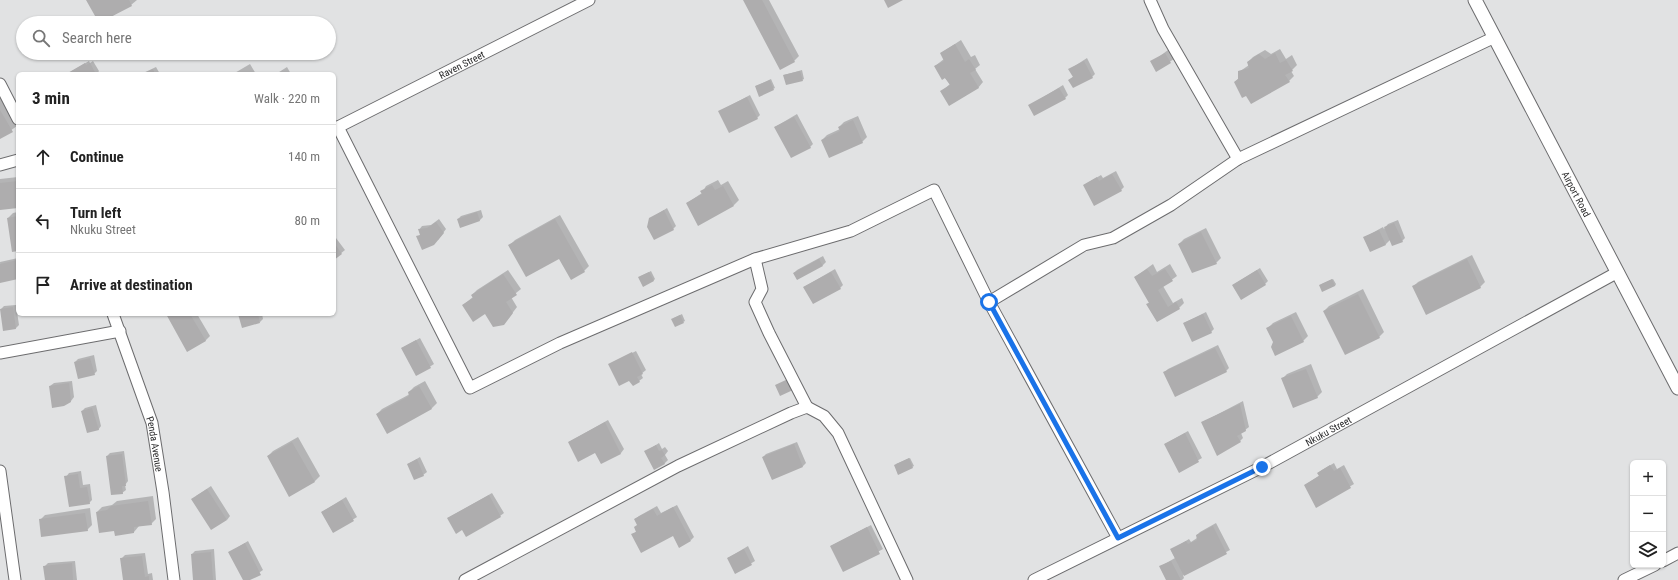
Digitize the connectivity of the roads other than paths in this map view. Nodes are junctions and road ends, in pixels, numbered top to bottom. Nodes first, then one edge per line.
1 (589, 0) edge
2 (1150, 0) edge
3 (1475, 0) edge
4 (1495, 37) junction
5 (0, 84) edge
6 (16, 115) edge
7 (336, 128) edge
8 (1238, 159) junction
9 (16, 161) edge
10 (0, 165) edge
11 (755, 259) junction
12 (1618, 272) junction
13 (989, 302) junction
14 (114, 316) edge
15 (120, 331) junction
16 (0, 353) edge
17 (1678, 388) edge
18 (807, 407) junction
19 (0, 471) edge
20 (1118, 538) junction
21 (1678, 554) edge
22 (1666, 560) edge
23 (1649, 568) edge
24 (15, 580) edge
25 (174, 580) edge
26 (465, 580) edge
27 (907, 580) edge
28 (1034, 580) edge
29 (1624, 580) edge

1 - 7 street, Raven Street
2 - 8 street
3 - 4 street, Airport Road
4 - 8 street
4 - 12 street, Airport Road
5 - 6 street
7 - 11 street
8 - 13 street
9 - 10 street
11 - 13 street
11 - 18 street
12 - 17 street, Airport Road
12 - 20 street, Nkuku Street
13 - 20 street
14 - 15 street, Penda Avenue
15 - 16 street
15 - 25 street, Penda Avenue
18 - 26 street
18 - 27 street
19 - 24 street
20 - 28 street, Nkuku Street
21 - 22 street
23 - 29 street

